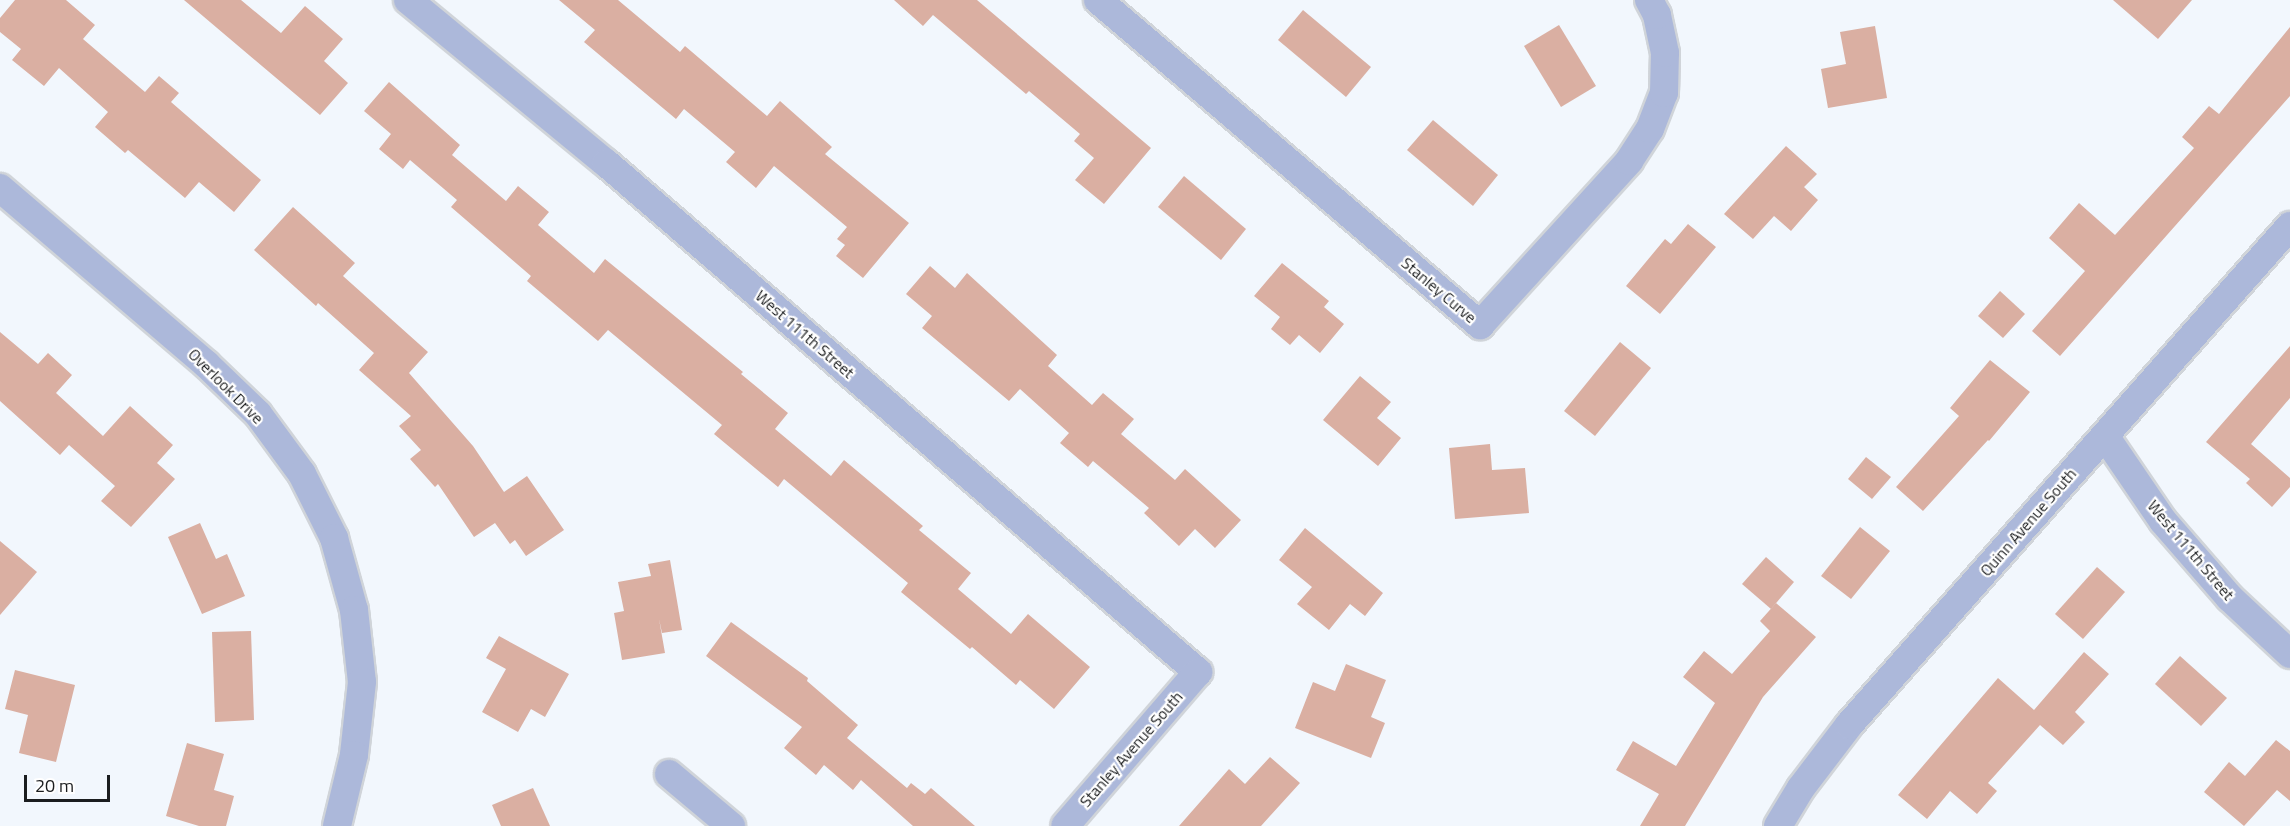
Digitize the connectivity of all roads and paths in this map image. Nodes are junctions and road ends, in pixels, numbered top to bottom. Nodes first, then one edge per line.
1 (408, 0) edge
2 (1098, 0) edge
3 (1649, 0) edge
4 (0, 188) edge
5 (2290, 226) edge
6 (2104, 436) junction
7 (2290, 654) edge
8 (1198, 672) joint
9 (669, 774) dead end
10 (337, 826) edge
11 (731, 826) edge
12 (1065, 826) edge
13 (1778, 826) edge

1 - 8 street, West 111th Street
2 - 3 street, Stanley Curve
4 - 10 street, Overlook Drive
5 - 6 street, Quinn Avenue South
6 - 7 street, West 111th Street
6 - 13 street, Quinn Avenue South
8 - 12 street, Stanley Avenue South
9 - 11 street

